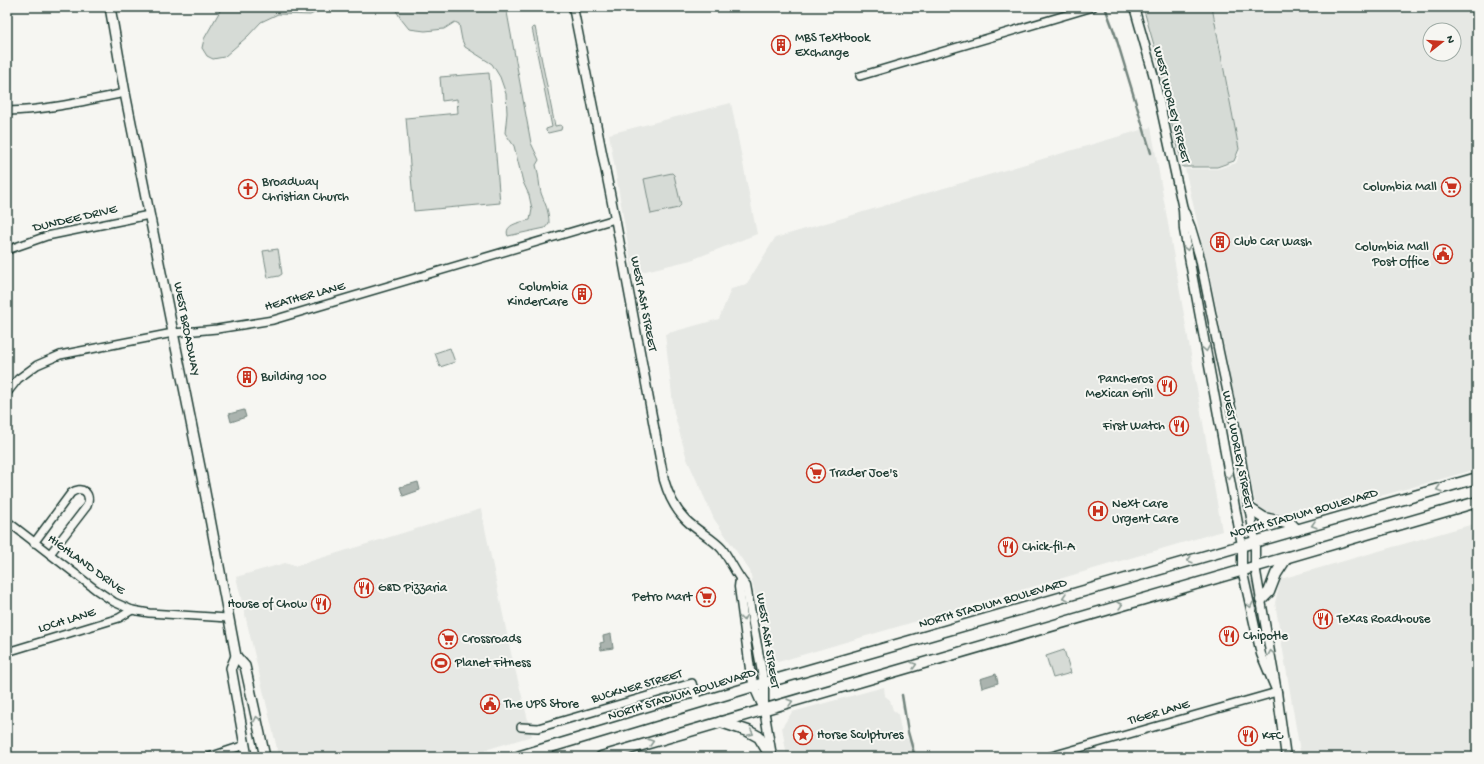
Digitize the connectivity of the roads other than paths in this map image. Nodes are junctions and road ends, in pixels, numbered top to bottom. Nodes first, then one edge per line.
1 (110, 7) edge
2 (573, 7) edge
3 (1093, 7) edge
4 (1134, 7) edge
5 (860, 76) dead end
6 (125, 93) junction
7 (7, 111) edge
8 (1183, 209) junction
9 (149, 215) junction
10 (615, 219) junction
11 (7, 250) edge
12 (173, 333) junction
13 (7, 393) edge
14 (1477, 478) edge
15 (1477, 502) edge
16 (1250, 509) junction
17 (7, 521) edge
18 (1297, 530) junction
19 (34, 542) junction
20 (1255, 542) junction
21 (1242, 545) junction
22 (50, 554) junction
23 (1287, 557) junction
24 (1255, 566) junction
25 (1242, 570) junction
26 (740, 579) junction
27 (1261, 600) junction
28 (132, 610) junction
29 (228, 618) junction
30 (7, 652) edge
31 (236, 656) junction
32 (764, 684) junction
33 (754, 687) junction
34 (1277, 692) junction
35 (698, 703) junction
36 (764, 709) junction
37 (721, 722) junction
38 (521, 727) dead end
39 (245, 746) junction
40 (209, 757) edge
41 (247, 757) edge
42 (265, 757) edge
43 (517, 757) edge
44 (601, 757) edge
45 (772, 757) edge
46 (1048, 757) edge
47 (1286, 757) edge

1 - 6 main road, WEST BROADWAY
2 - 10 street, WEST ASH STREET
3 - 5 street
4 - 8 street, WEST WORLEY STREET
6 - 7 street
6 - 9 main road, WEST BROADWAY
8 - 16 street, WEST WORLEY STREET
8 -> 21 street, WEST WORLEY STREET
9 - 11 street, DUNDEE DRIVE
9 - 12 main road, WEST BROADWAY
10 - 12 street, HEATHER LANE
10 - 26 street, WEST ASH STREET
12 - 13 street, HEATHER LANE
12 - 29 main road, WEST BROADWAY
14 -> 18 main road, NORTH STADIUM BOULEVARD
15 - 23 main road
16 - 18 main road
16 - 20 street, WEST WORLEY STREET
17 - 19 street, HIGHLAND DRIVE
18 - 20 main road, NORTH STADIUM BOULEVARD
19 - 22 street, HIGHLAND DRIVE
19 - 22 street
20 - 21 main road, NORTH STADIUM BOULEVARD
20 - 24 street, WEST WORLEY STREET
21 - 25 street, WEST WORLEY STREET
21 -> 32 main road, NORTH STADIUM BOULEVARD
22 - 28 street, HIGHLAND DRIVE
23 - 24 main road
23 - 27 main road
24 - 25 main road
24 - 27 street, WEST WORLEY STREET
25 -> 34 street, WEST WORLEY STREET
36 -> 25 main road
26 - 32 street, WEST ASH STREET
26 -> 33 street, WEST ASH STREET
34 -> 27 street, WEST WORLEY STREET
28 - 29 street, HIGHLAND DRIVE
28 - 30 street, LOCH LANE
29 - 31 main road, WEST BROADWAY
31 - 39 main road, WEST BROADWAY
42 -> 31 main road, WEST BROADWAY
32 - 33 main road, NORTH STADIUM BOULEVARD
32 - 36 street, WEST ASH STREET
33 - 35 main road, NORTH STADIUM BOULEVARD
33 - 36 street, WEST ASH STREET
34 - 46 street, TIGER LANE
34 - 47 street, WEST WORLEY STREET
35 - 38 street, BUCKNER STREET
35 - 43 main road, NORTH STADIUM BOULEVARD
36 - 37 main road
36 - 45 street, WEST ASH STREET
44 -> 37 main road
37 -> 45 main road
39 - 40 street
39 - 41 main road, WEST BROADWAY

